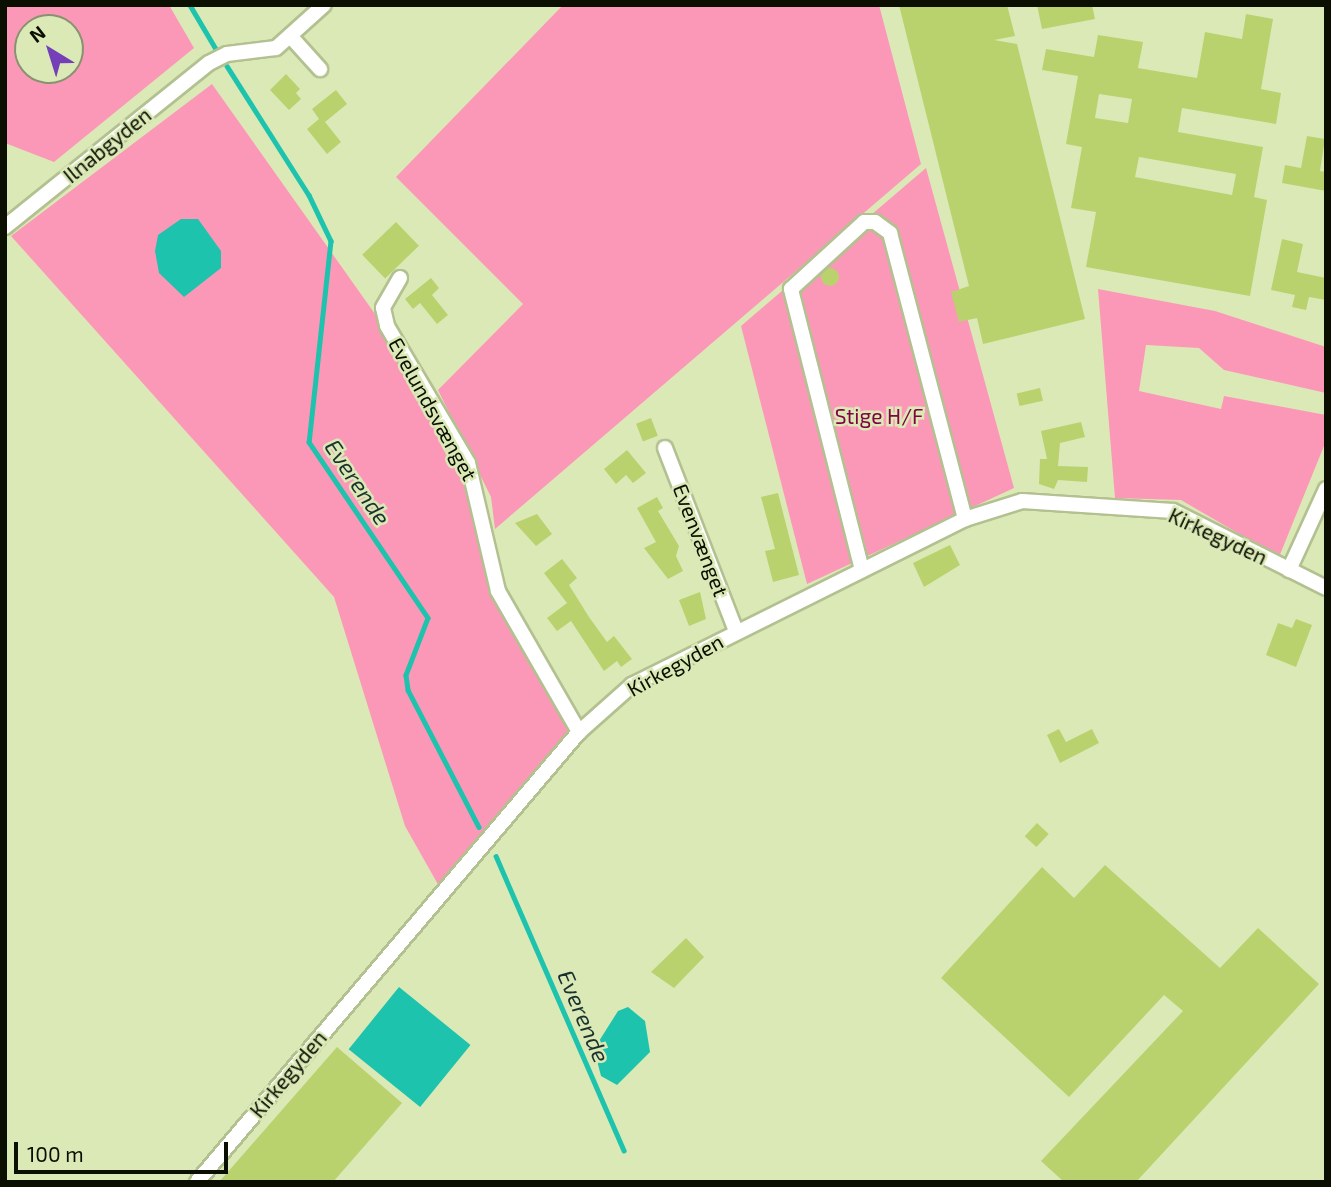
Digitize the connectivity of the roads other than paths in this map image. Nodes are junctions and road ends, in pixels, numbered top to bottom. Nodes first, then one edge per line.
1 (324, 5) edge
2 (292, 38) junction
3 (320, 69) dead end
4 (5, 228) edge
5 (400, 278) dead end
6 (665, 448) dead end
7 (1326, 489) edge
8 (965, 519) junction
9 (862, 570) junction
10 (1289, 570) junction
11 (1326, 589) edge
12 (736, 631) junction
13 (579, 732) junction
14 (197, 1182) edge

1 - 2 street
2 - 3 street
2 - 4 street, Ilnabgyden
5 - 13 street, Evelundsvænget
6 - 12 street, Evenvænget
7 - 10 street
8 - 9 street, Kirkegyden
8 - 9 street
8 - 10 street, Kirkegyden
9 - 12 street, Kirkegyden
10 - 11 street, Kirkegyden
12 - 13 street, Kirkegyden
13 - 14 street, Kirkegyden

